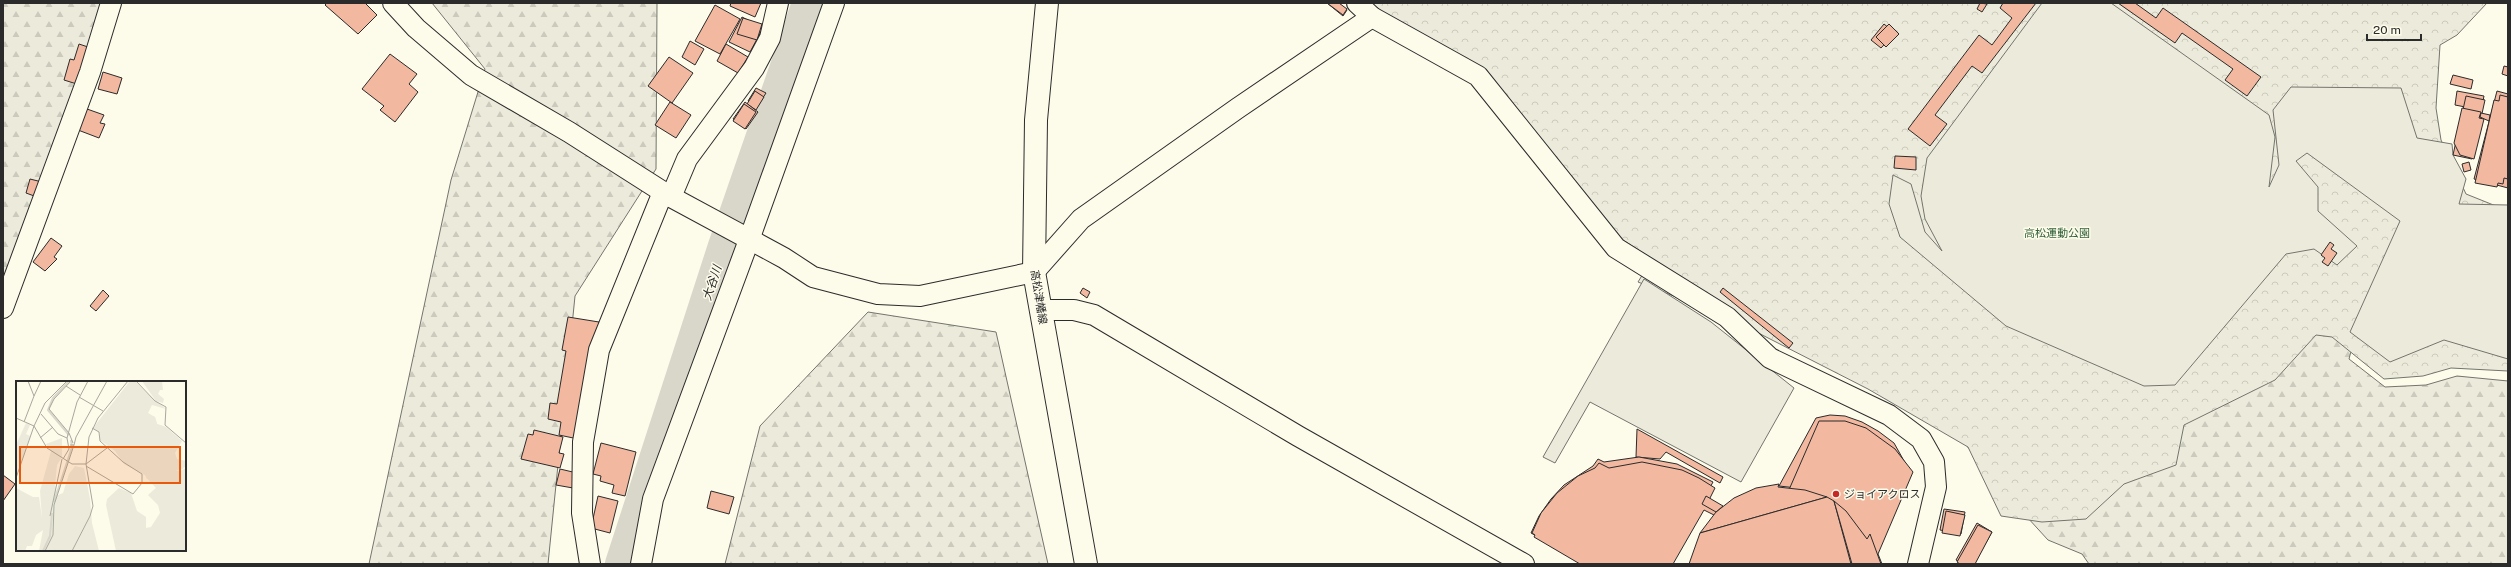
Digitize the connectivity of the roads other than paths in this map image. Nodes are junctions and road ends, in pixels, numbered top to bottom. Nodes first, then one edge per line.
1 (111, 3) edge
2 (393, 3) edge
3 (778, 3) edge
4 (834, 3) edge
5 (1047, 3) edge
6 (1357, 3) edge
7 (1372, 17) junction
8 (667, 194) junction
9 (748, 239) junction
10 (1034, 272) junction
11 (3, 308) edge
12 (1041, 310) junction
13 (590, 564) edge
14 (641, 564) edge
15 (1086, 564) edge
16 (1524, 564) edge
17 (1918, 564) edge

1 - 11 street
2 - 8 street
3 - 8 street
4 - 9 street
5 - 10 main road, 高松津幡線
6 - 7 street
7 - 10 street
7 - 17 street
8 - 9 street
8 - 13 street
9 - 10 street
9 - 14 street
10 - 12 main road, 高松津幡線
12 - 15 main road, 高松津幡線
12 - 16 street

